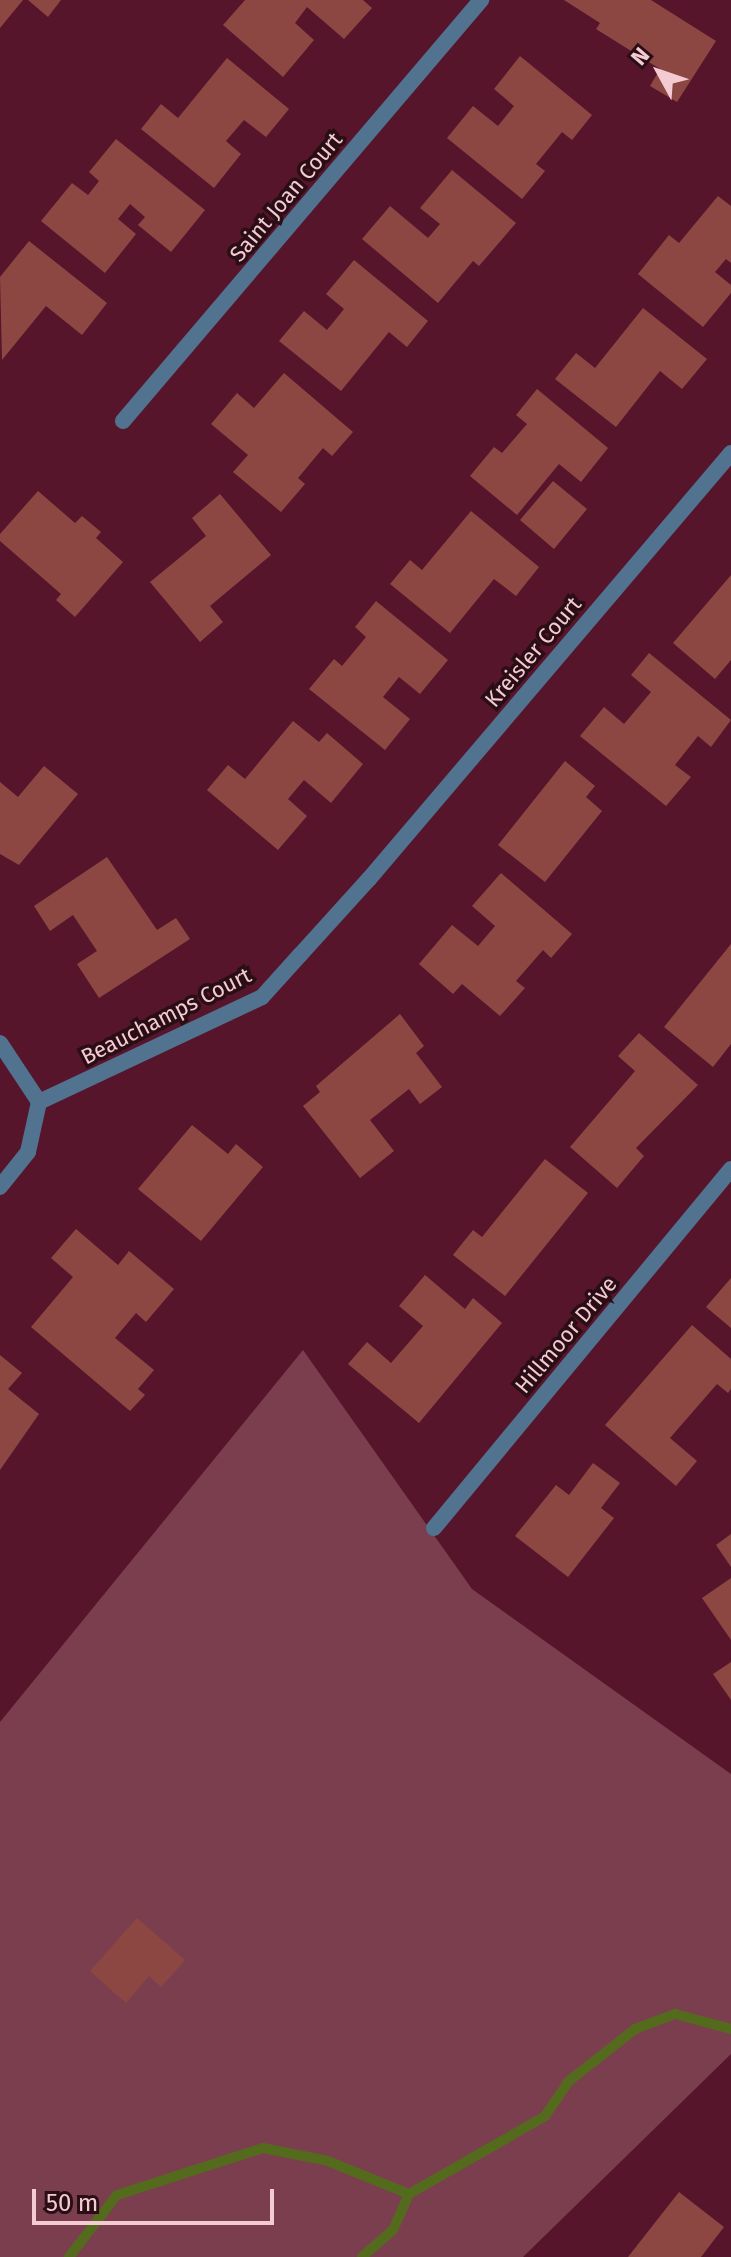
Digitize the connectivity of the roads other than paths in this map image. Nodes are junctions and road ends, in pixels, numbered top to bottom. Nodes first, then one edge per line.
1 (481, 0) edge
2 (123, 421) dead end
3 (731, 453) edge
4 (300, 955) joint
5 (0, 1043) edge
6 (39, 1102) junction
7 (731, 1169) edge
8 (0, 1187) edge
9 (434, 1528) dead end

1 - 2 street, Saint Joan Court
3 - 4 street, Kreisler Court
4 - 6 street, Beauchamps Court
5 - 6 street
6 - 8 street
7 - 9 street, Hillmoor Drive

